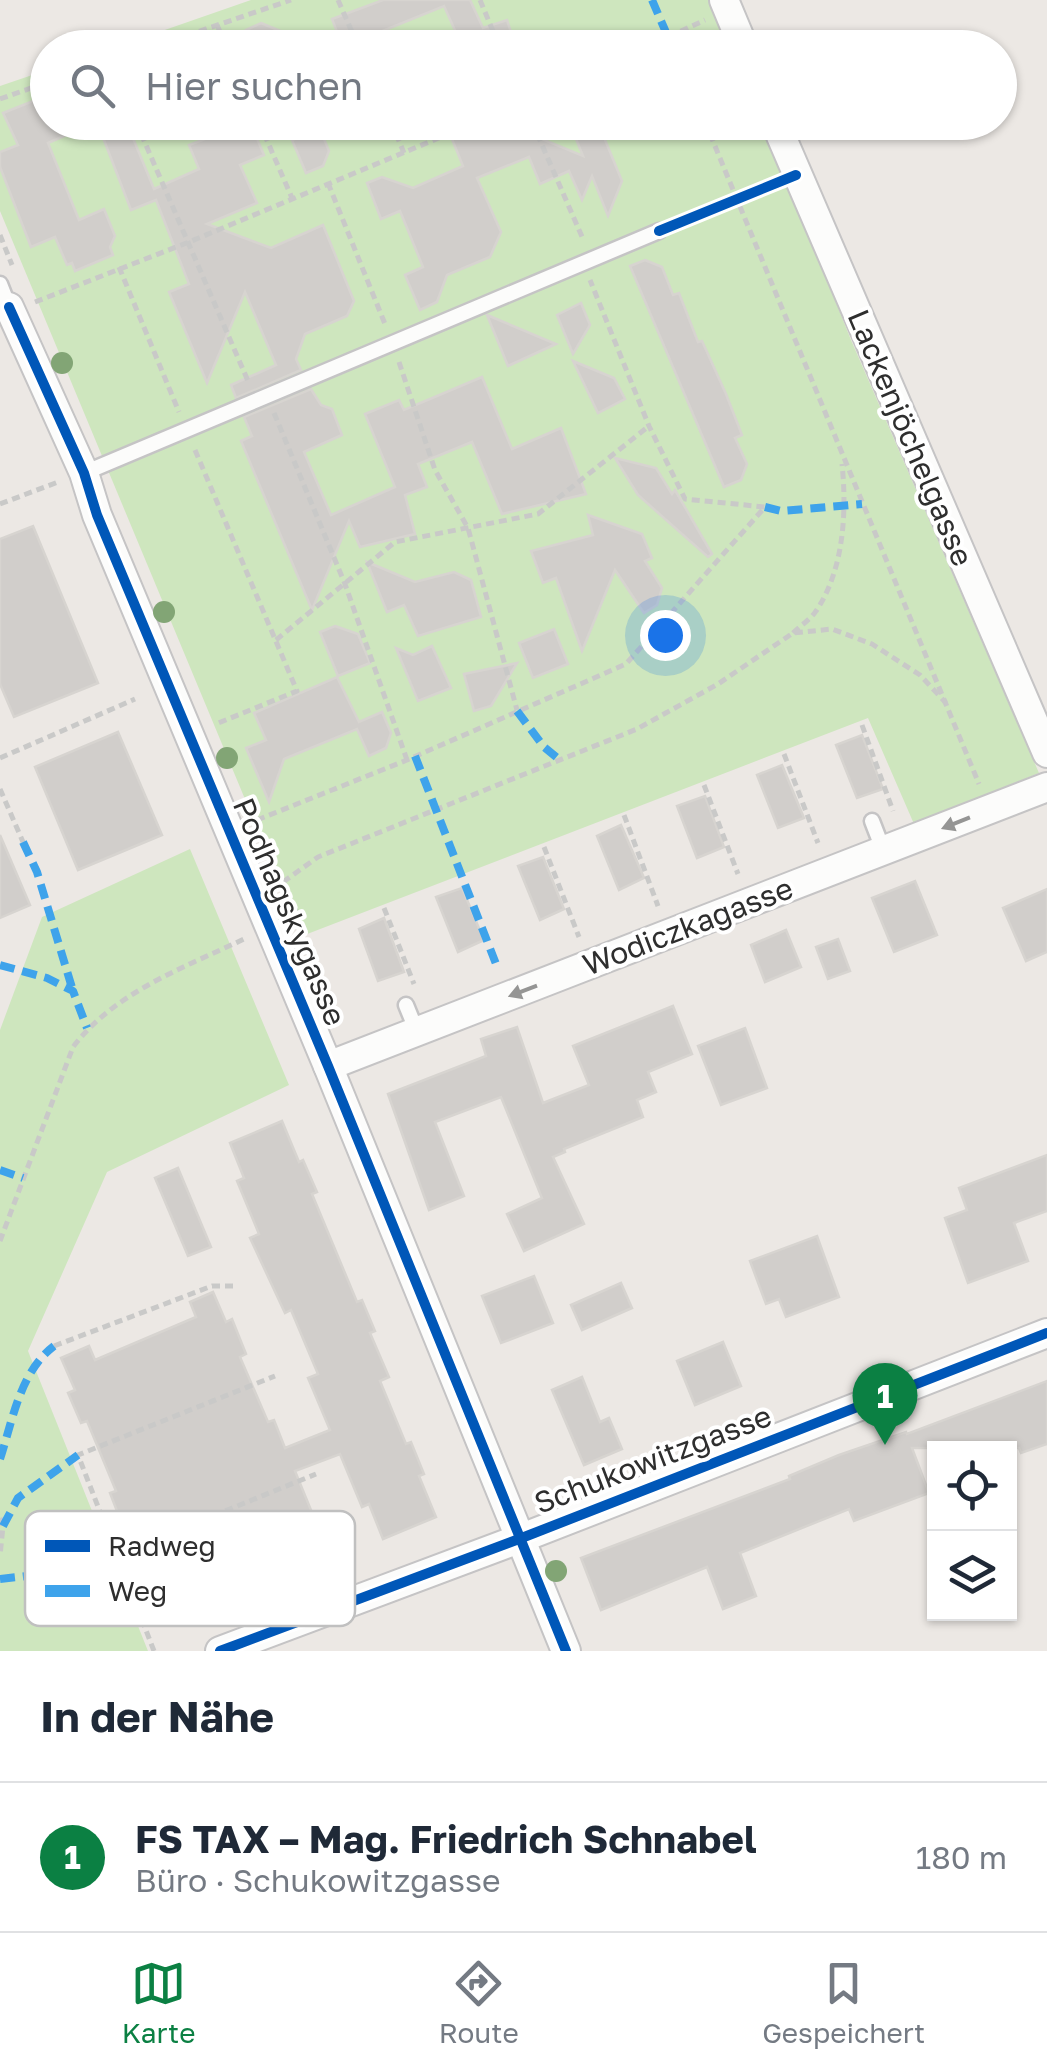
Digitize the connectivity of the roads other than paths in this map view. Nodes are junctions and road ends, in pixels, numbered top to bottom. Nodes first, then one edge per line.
1 (726, 5) edge
2 (736, 30) edge
3 (782, 140) edge
4 (659, 231) dead end
5 (13, 298) edge
6 (84, 472) junction
7 (1047, 753) edge
8 (1047, 787) edge
9 (872, 822) dead end
10 (884, 852) junction
11 (413, 1003) road end
12 (417, 1032) junction
13 (328, 1066) junction
14 (1047, 1333) edge
15 (520, 1539) junction
16 (355, 1601) edge
17 (287, 1626) edge
18 (220, 1651) edge
19 (566, 1651) edge

1 - 2 street
3 - 7 street, Lackenjöchelgasse
4 - 6 lane
5 - 6 street, Podhagskygasse
6 - 13 street, Podhagskygasse
8 -> 10 street, Wodiczkagasse
9 - 10 lane
10 -> 12 street, Wodiczkagasse
11 - 12 lane
12 - 13 street, Wodiczkagasse
13 - 15 street, Podhagskygasse
14 - 15 street, Schukowitzgasse
15 - 16 street, Schukowitzgasse
15 - 19 street, Podhagskygasse
17 - 18 street, Schukowitzgasse

